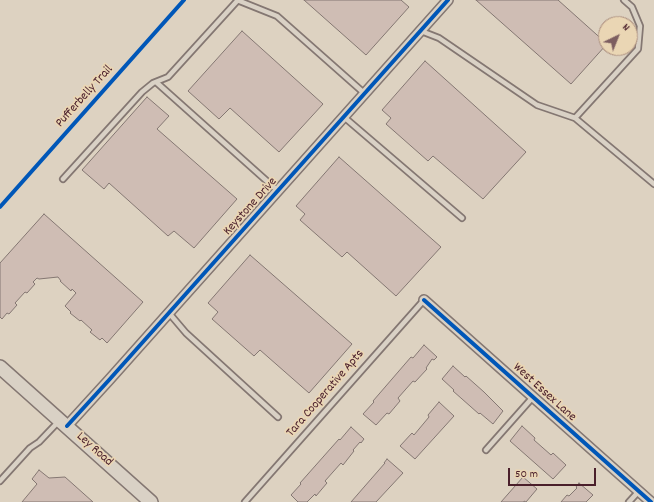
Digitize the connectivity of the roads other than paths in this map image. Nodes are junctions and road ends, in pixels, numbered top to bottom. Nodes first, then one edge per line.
1 (237, 0) edge
2 (448, 0) edge
3 (624, 0) edge
4 (421, 31) junction
5 (156, 82) junction
6 (364, 93) junction
7 (344, 117) junction
8 (575, 118) junction
9 (63, 179) dead end
10 (654, 184) edge
11 (278, 191) junction
12 (462, 218) dead end
13 (424, 300) joint
14 (169, 313) junction
15 (0, 367) edge
16 (533, 397) junction
17 (278, 417) dead end
18 (63, 423) junction
19 (486, 450) dead end
20 (0, 481) edge
21 (639, 491) junction
22 (151, 502) edge
23 (245, 502) edge
24 (629, 502) edge
25 (651, 502) edge

1 - 5 lane
1 - 6 lane
2 - 4 street, Keystone Drive
3 - 8 lane
4 - 6 street, Keystone Drive
4 - 8 lane
5 - 9 lane
5 - 11 lane
6 - 7 street, Keystone Drive
7 - 11 street, Keystone Drive
7 - 12 lane
8 - 10 lane
11 - 14 street, Keystone Drive
13 - 16 street, West Essex Lane
13 - 23 lane, Tara Cooperative Apts
14 - 17 lane
14 - 18 street, Keystone Drive
15 - 18 main road, Ley Road
16 - 19 lane
16 - 21 street, West Essex Lane
18 - 20 lane
18 - 22 main road, Ley Road
21 - 24 lane
21 - 25 street, West Essex Lane

